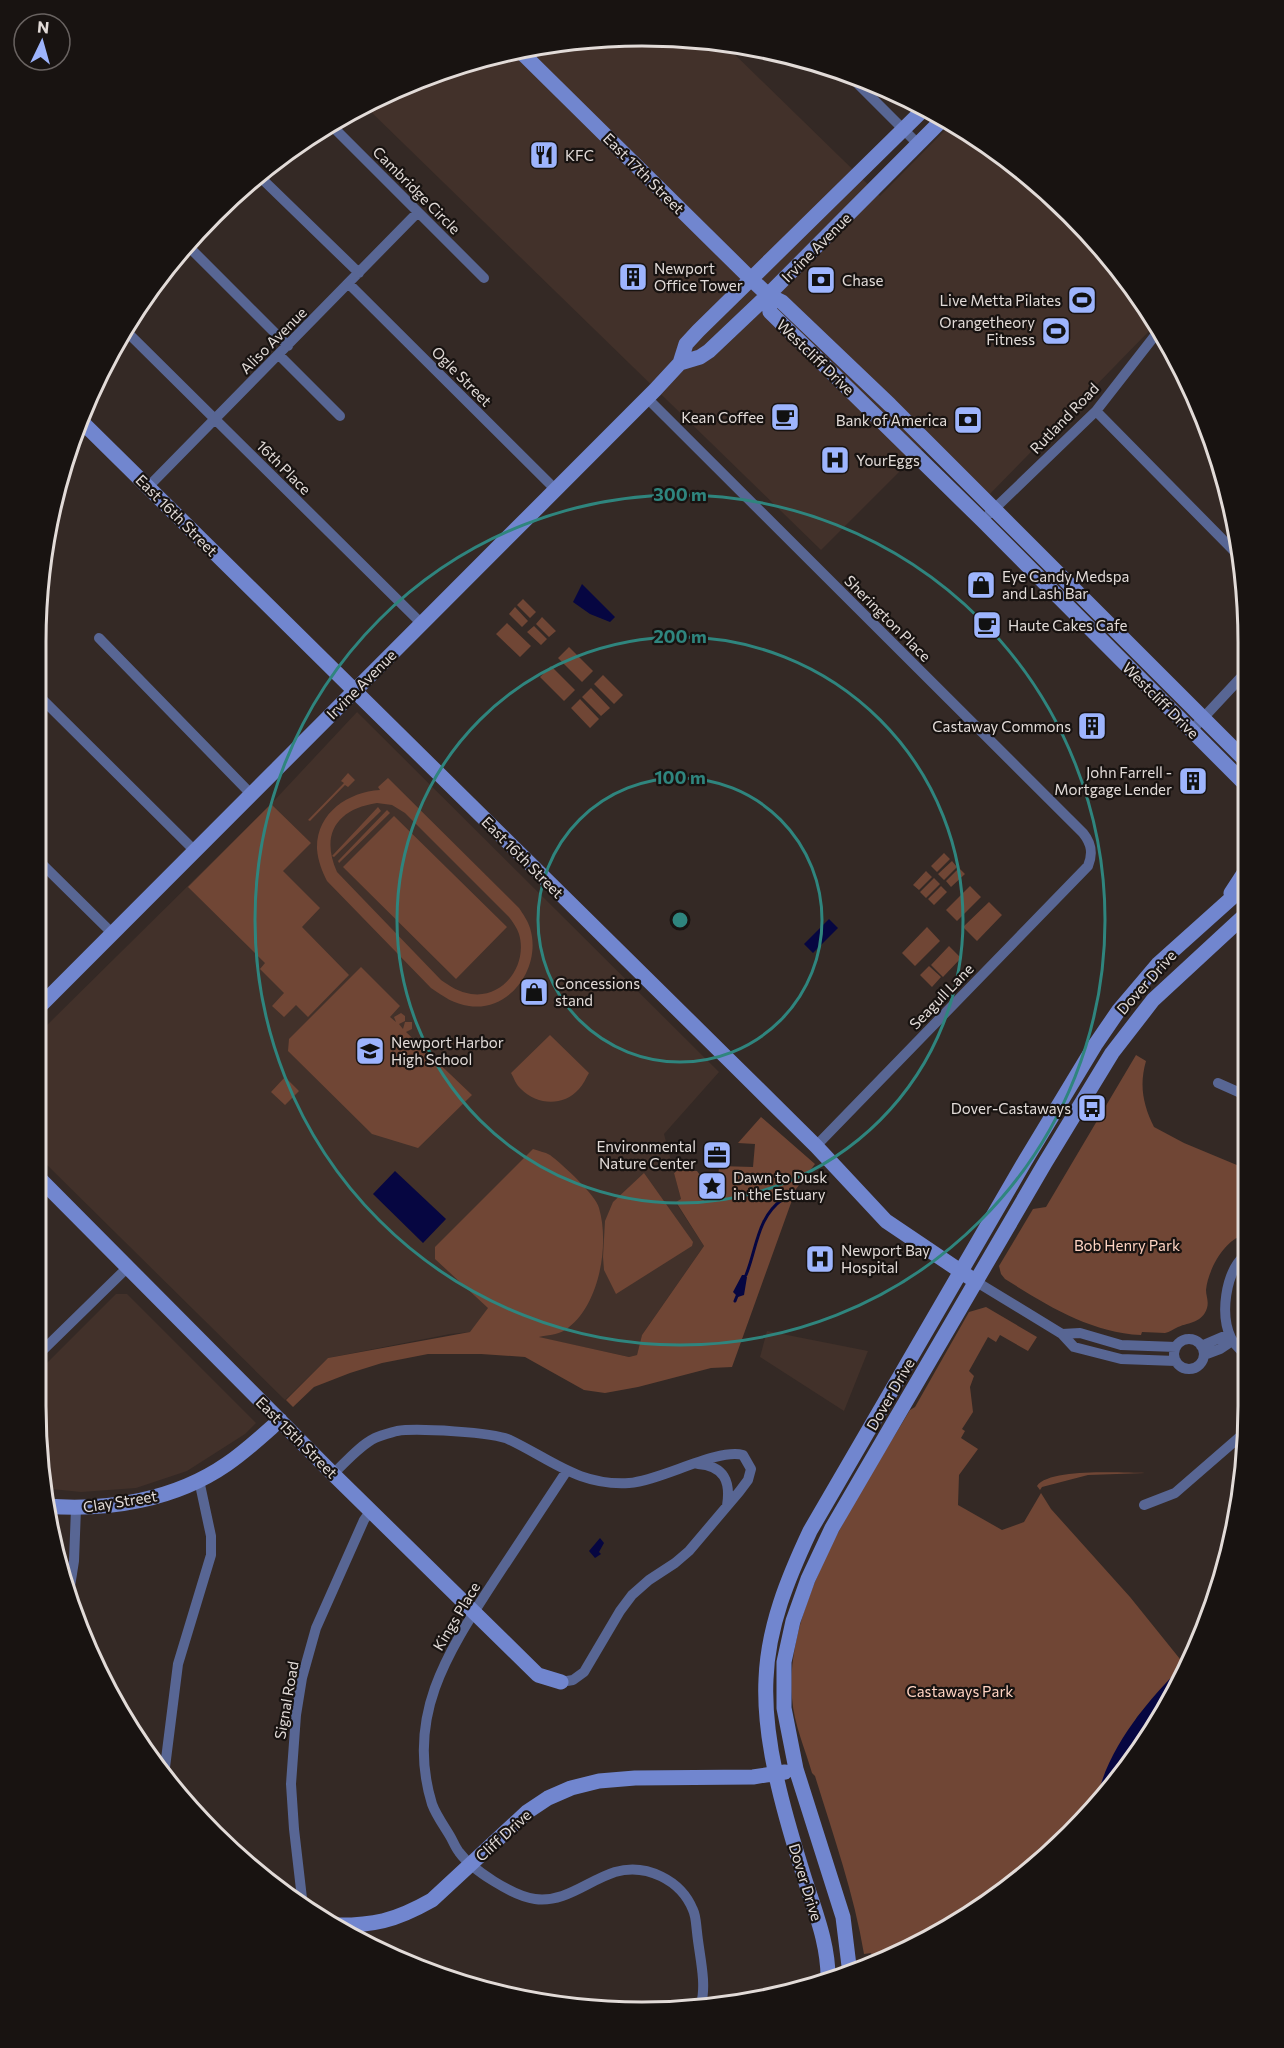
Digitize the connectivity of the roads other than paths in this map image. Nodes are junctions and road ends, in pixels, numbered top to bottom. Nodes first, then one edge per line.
1 (527, 58) edge
2 (864, 90) edge
3 (918, 115) edge
4 (937, 125) edge
5 (903, 129) junction
6 (337, 131) edge
7 (918, 144) junction
8 (265, 181) edge
9 (418, 212) junction
10 (193, 251) edge
11 (359, 273) junction
12 (484, 278) dead end
13 (752, 280) junction
14 (349, 284) junction
15 (768, 295) junction
16 (131, 336) edge
17 (1154, 337) edge
18 (288, 346) junction
19 (279, 355) junction
20 (680, 363) junction
21 (830, 370) junction
22 (874, 390) junction
23 (647, 398) junction
24 (1096, 411) junction
25 (339, 416) dead end
26 (215, 420) junction
27 (87, 427) edge
28 (917, 432) junction
29 (905, 444) junction
30 (148, 487) junction
31 (555, 489) junction
32 (994, 509) junction
33 (983, 521) junction
34 (1229, 546) edge
35 (421, 623) junction
36 (99, 638) dead end
37 (1238, 680) edge
38 (355, 691) junction
39 (46, 703) edge
40 (1203, 717) junction
41 (1192, 730) junction
42 (1238, 753) edge
43 (1238, 778) edge
44 (251, 794) junction
45 (195, 850) junction
46 (1088, 866) joint
47 (46, 868) edge
48 (1238, 884) edge
49 (1238, 893) edge
50 (1215, 914) junction
51 (1238, 921) edge
52 (112, 933) junction
53 (46, 1000) edge
54 (1095, 1044) junction
55 (1112, 1053) junction
56 (1218, 1083) dead end
57 (1238, 1092) edge
58 (816, 1146) junction
59 (46, 1185) edge
60 (1238, 1266) edge
61 (128, 1267) junction
62 (961, 1272) junction
63 (975, 1281) junction
64 (1062, 1334) junction
65 (1231, 1337) junction
66 (1123, 1345) junction
67 (1238, 1346) edge
68 (46, 1347) edge
69 (1176, 1347) junction
70 (1202, 1350) junction
71 (1121, 1359) junction
72 (1176, 1361) junction
73 (280, 1420) junction
74 (1236, 1440) edge
75 (694, 1464) junction
76 (567, 1472) junction
77 (333, 1474) junction
78 (199, 1480) junction
79 (1144, 1505) dead end
80 (727, 1506) junction
81 (56, 1507) edge
82 (76, 1508) junction
83 (371, 1510) junction
84 (72, 1576) edge
85 (474, 1613) junction
86 (561, 1682) joint
87 (166, 1763) edge
88 (796, 1769) junction
89 (775, 1775) junction
90 (472, 1864) junction
91 (302, 1894) edge
92 (351, 1926) edge
93 (849, 1964) edge
94 (828, 1971) edge
95 (701, 1998) edge

1 - 13 street, East 17th Street
2 - 5 street
3 - 5 street, Irvine Avenue
4 - 7 street, Irvine Avenue
5 - 7 street
5 - 13 street, Irvine Avenue
6 - 9 street, Cambridge Circle
7 - 15 street, Irvine Avenue
8 - 11 street
9 - 11 street, Aliso Avenue
9 - 12 street, Cambridge Circle
10 - 18 street
11 - 14 street, Aliso Avenue
13 - 15 street, East 17th Street
13 - 20 street, Irvine Avenue
14 - 18 street, Aliso Avenue
14 - 31 street, Ogle Street
15 - 20 street, Irvine Avenue
15 - 21 street, Westcliff Drive
15 - 22 street, Westcliff Drive
16 - 26 street, 16th Place
17 - 24 street, Rutland Road
18 - 19 street, Aliso Avenue
19 - 25 street
19 - 26 street, Aliso Avenue
20 - 23 street, Irvine Avenue
21 - 22 street
21 - 29 street, Westcliff Drive
22 - 28 street, Westcliff Drive
23 - 31 street, Irvine Avenue
23 - 46 street, Sherington Place
24 - 32 street, Rutland Road
24 - 34 street
26 - 30 street, Aliso Avenue
26 - 35 street, 16th Place
27 - 30 street, East 16th Street
28 - 29 street
28 - 32 street, Westcliff Drive
29 - 33 street, Westcliff Drive
30 - 38 street, East 16th Street
31 - 35 street, Irvine Avenue
32 - 33 street, Rutland Road
32 - 40 street, Westcliff Drive
33 - 41 street, Westcliff Drive
35 - 38 street, Irvine Avenue
36 - 44 street
37 - 40 street
38 - 44 street, Irvine Avenue
38 - 58 street, East 16th Street
39 - 45 street
40 - 41 street
40 - 42 street, Westcliff Drive
41 - 43 street, Westcliff Drive
44 - 45 street, Irvine Avenue
45 - 52 street, Irvine Avenue
46 - 58 street, Seagull Lane
47 - 52 street
48 - 50 street
49 - 50 street, Dover Drive
50 - 54 street, Dover Drive
51 - 55 street, Dover Drive
52 - 53 street, Irvine Avenue
54 - 55 street
54 - 62 street, Dover Drive
55 - 63 street, Dover Drive
56 - 57 street
58 - 62 street, East 16th Street
59 - 61 street, East 15th Street
60 - 65 street
61 - 68 street
61 - 73 street, East 15th Street
62 - 63 street, East 16th Street
62 - 89 street, Dover Drive
63 - 64 street
63 - 88 street, Dover Drive
64 - 66 street
64 - 71 street
65 - 67 street
65 - 70 street
66 - 69 street
66 - 71 street
69 - 70 street
69 - 72 street
70 - 72 street
71 - 72 street
73 - 77 street, East 15th Street
73 - 78 street, Clay Street
74 - 79 street
75 - 76 street
75 - 80 street
75 - 80 street
76 - 77 street
76 - 85 street, Kings Place
77 - 83 street, East 15th Street
78 - 82 street, Clay Street
78 - 87 street
80 - 86 street
81 - 82 street, Clay Street
82 - 84 street
83 - 85 street, East 15th Street
83 - 91 street, Signal Road
85 - 86 street, East 15th Street
85 - 90 street, Kings Place
88 - 89 street, Cliff Drive
88 - 93 street, Dover Drive
89 - 90 street, Cliff Drive
89 - 94 street, Dover Drive
90 - 92 street, Cliff Drive
90 - 95 street, Kings Place

